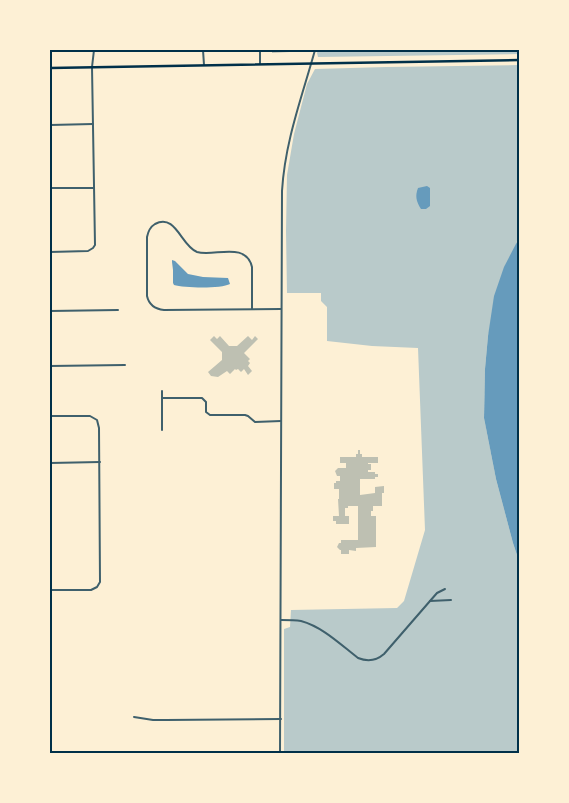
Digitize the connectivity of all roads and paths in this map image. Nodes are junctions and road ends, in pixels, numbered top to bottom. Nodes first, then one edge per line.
1 (94, 50) edge
2 (203, 50) edge
3 (260, 50) edge
4 (314, 50) edge
5 (519, 60) edge
6 (260, 64) junction
7 (311, 64) junction
8 (204, 65) junction
9 (92, 67) junction
10 (50, 68) edge
11 (93, 124) junction
12 (50, 125) edge
13 (50, 188) edge
14 (94, 188) junction
15 (50, 252) edge
16 (252, 309) junction
17 (282, 309) junction
18 (118, 310) dead end
19 (50, 311) edge
20 (125, 364) dead end
21 (50, 366) edge
22 (162, 391) dead end
23 (162, 398) junction
24 (50, 416) edge
25 (281, 421) junction
26 (162, 430) dead end
27 (100, 462) junction
28 (51, 463) edge
29 (445, 589) dead end
30 (51, 590) junction
31 (451, 600) dead end
32 (430, 601) junction
33 (51, 613) dead end
34 (281, 620) junction
35 (134, 717) dead end
36 (281, 720) junction
37 (280, 753) edge

1 - 9 street
2 - 8 street
3 - 6 street
4 - 7 street
5 - 7 main road
6 - 7 main road
6 - 8 main road
7 - 17 street
8 - 9 main road
9 - 10 main road
9 - 11 street
11 - 12 street
11 - 14 street
13 - 14 street
14 - 15 street
16 - 16 street
16 - 17 street
17 - 25 street
18 - 19 street
20 - 21 street
22 - 23 street
23 - 25 street
23 - 26 street
24 - 27 street
25 - 34 street
27 - 28 street
27 - 30 street
28 - 30 street
29 - 32 street
30 - 33 street
31 - 32 street
32 - 34 street
34 - 36 street
35 - 36 street
36 - 37 street

